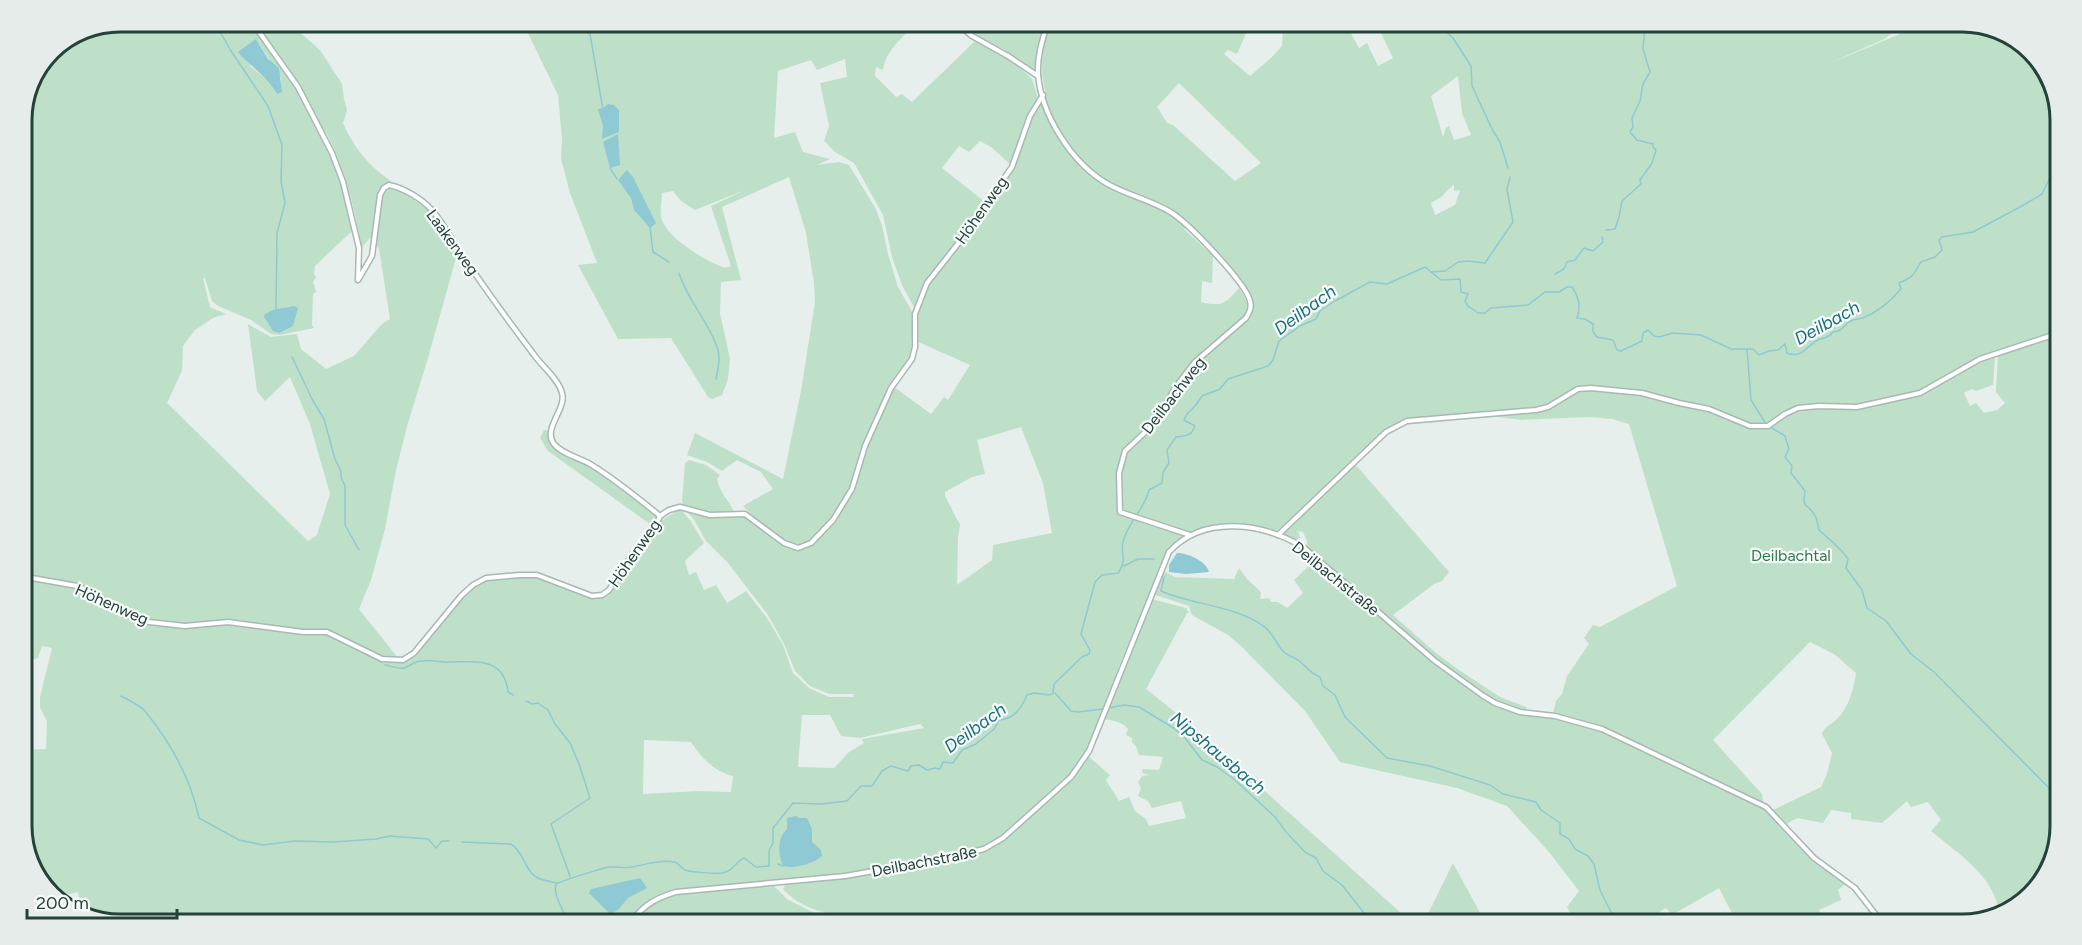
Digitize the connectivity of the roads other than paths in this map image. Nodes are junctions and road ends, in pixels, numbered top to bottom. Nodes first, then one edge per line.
1 (259, 32) edge
2 (967, 32) edge
3 (1045, 32) edge
4 (1038, 76) junction
5 (1043, 95) junction
6 (2050, 336) edge
7 (660, 516) junction
8 (1191, 535) junction
9 (1278, 535) junction
10 (32, 578) edge
11 (638, 914) edge
12 (1875, 914) edge

1 - 7 street, Laakerweg
2 - 4 street
3 - 4 street
4 - 5 street
5 - 7 street, Höhenweg
5 - 8 street, Deilbachweg
6 - 9 street
7 - 10 street, Höhenweg
8 - 9 street, Deilbachstraße
8 - 11 street, Deilbachstraße
9 - 12 street, Deilbachstraße

